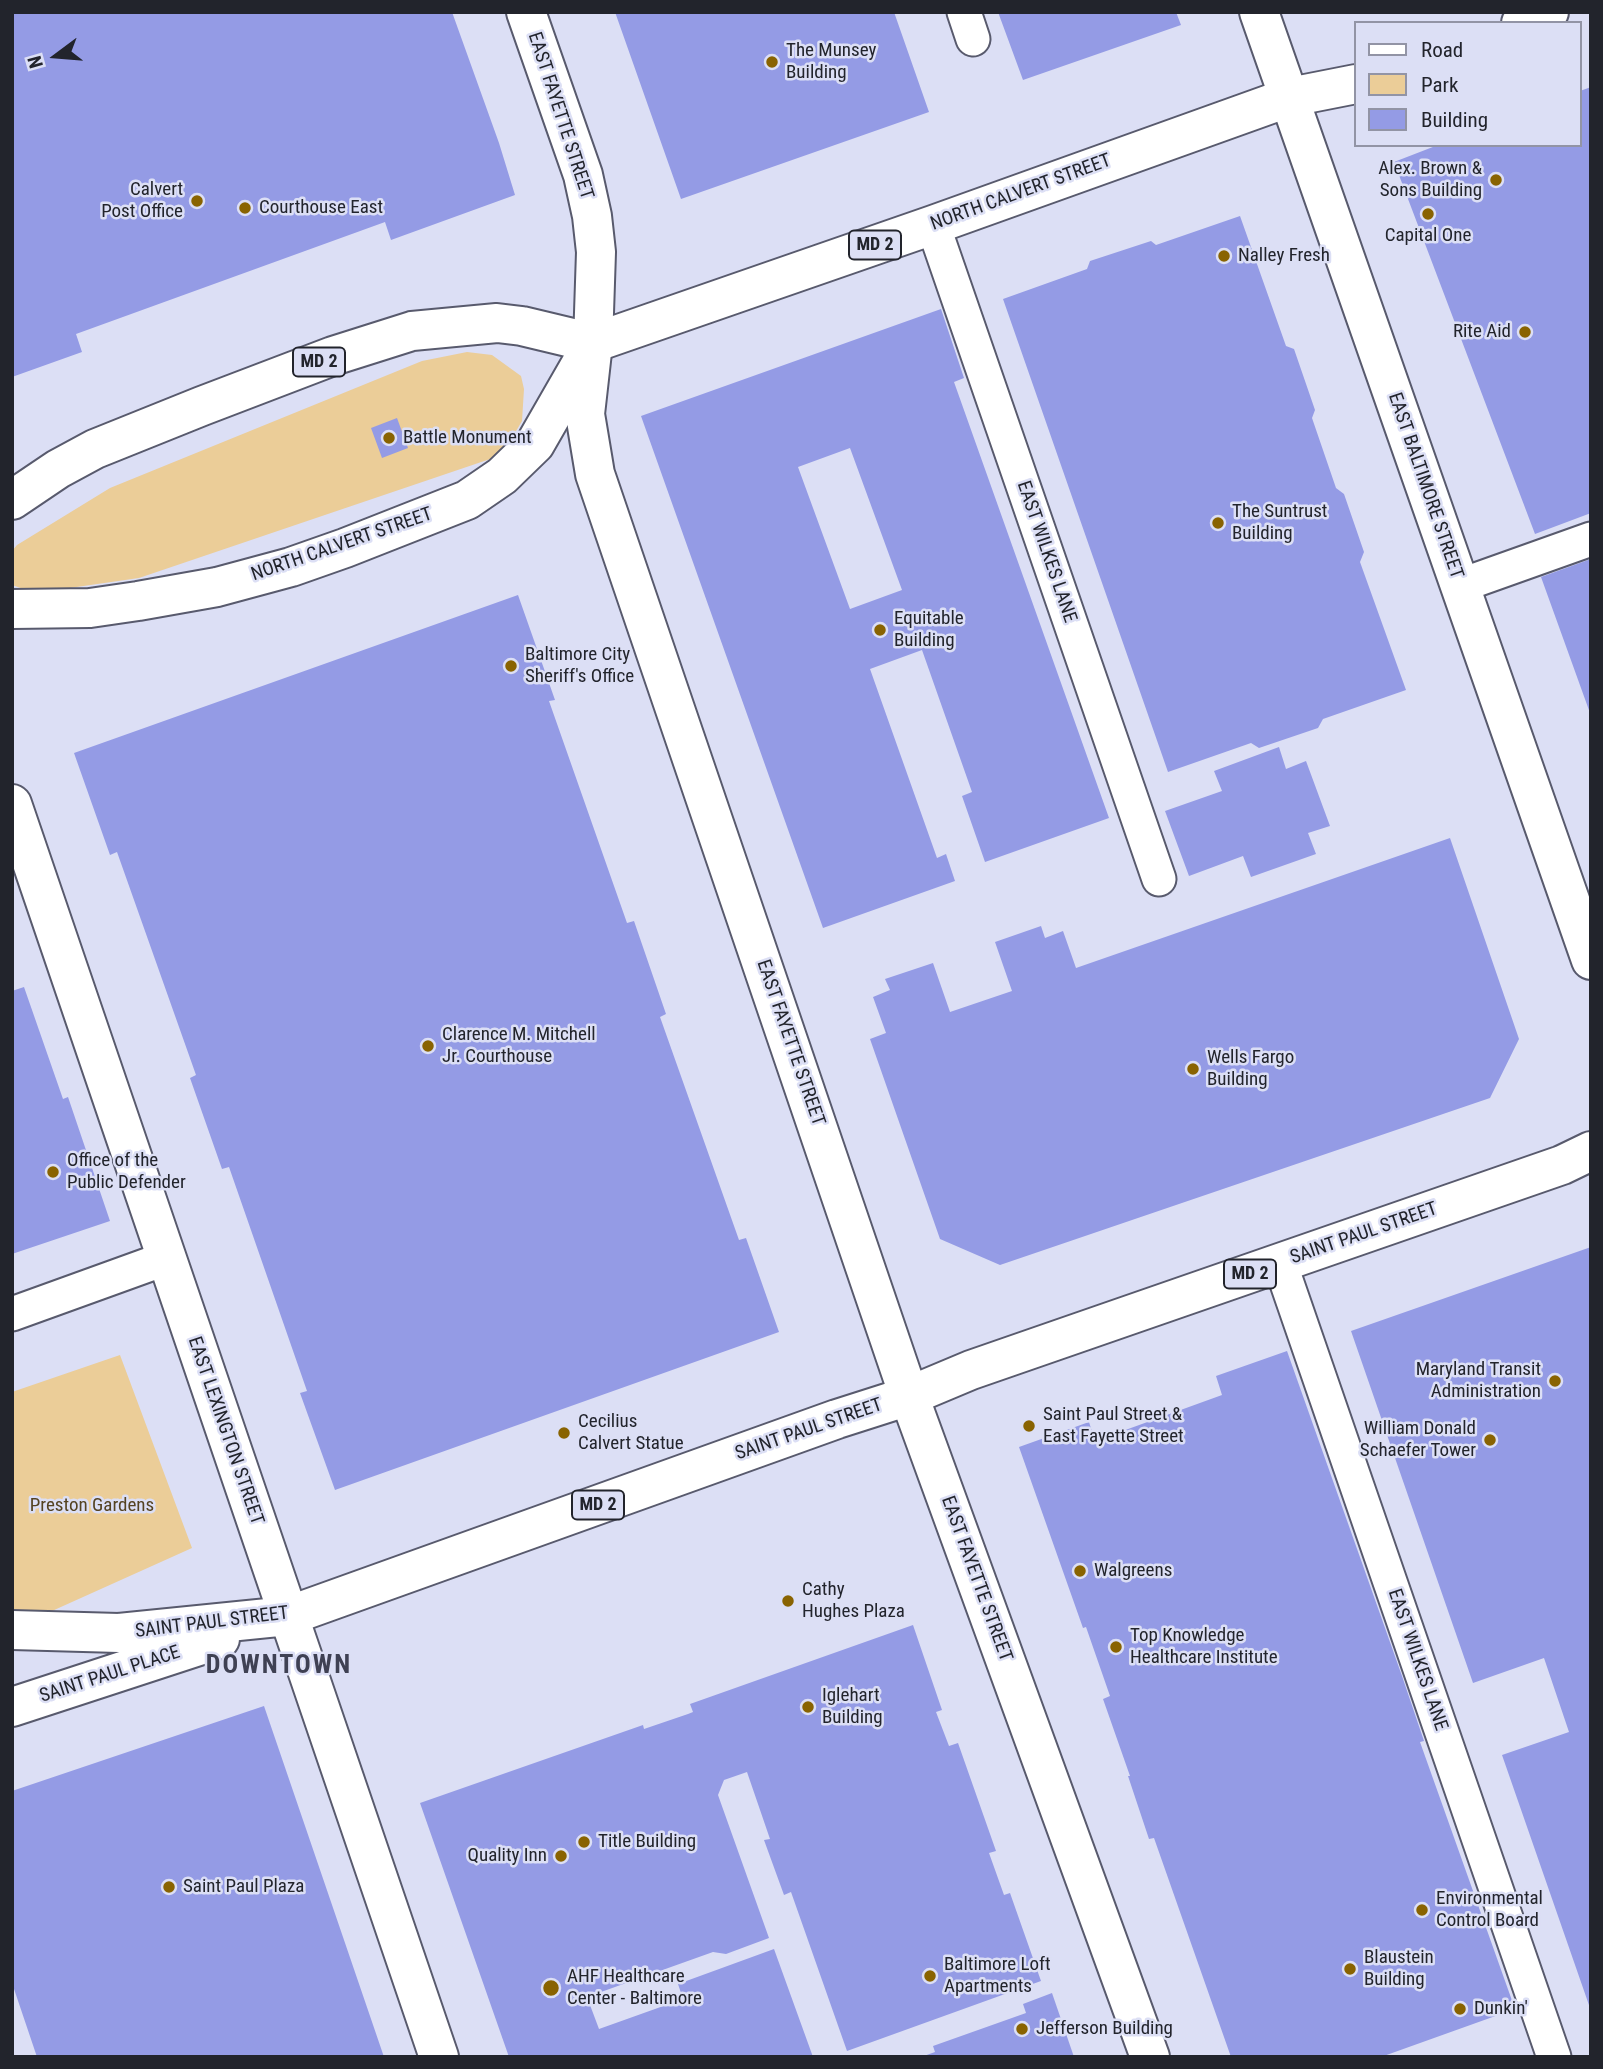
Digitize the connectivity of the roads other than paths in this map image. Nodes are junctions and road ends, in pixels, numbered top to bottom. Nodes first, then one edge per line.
1 (526, 12) edge
2 (1259, 12) edge
3 (1549, 12) edge
4 (1526, 21) edge
5 (1354, 84) edge
6 (1290, 97) junction
7 (933, 225) junction
8 (593, 343) junction
9 (12, 500) edge
10 (1591, 539) edge
11 (1459, 586) junction
12 (12, 609) edge
13 (12, 804) edge
14 (1159, 879) dead end
15 (1591, 960) edge
16 (1591, 1151) edge
17 (167, 1258) junction
18 (1280, 1263) junction
19 (12, 1314) edge
20 (909, 1396) junction
21 (288, 1616) junction
22 (12, 1630) edge
23 (12, 1707) edge
24 (439, 2057) edge
25 (1150, 2057) edge
26 (1554, 2057) edge

1 - 8 main road, EAST FAYETTE STREET
2 - 6 main road, EAST BALTIMORE STREET
3 - 4 main road
5 - 6 main road, MD 2
6 - 7 main road, NORTH CALVERT STREET / MD 2
6 - 11 main road, EAST BALTIMORE STREET
7 - 8 main road, NORTH CALVERT STREET / MD 2
7 - 14 lane, EAST WILKES LANE
8 - 9 main road, MD 2
8 - 12 main road, NORTH CALVERT STREET
8 - 20 main road, EAST FAYETTE STREET
10 - 11 lane
11 - 15 main road, EAST BALTIMORE STREET
13 - 17 main road, EAST LEXINGTON STREET
16 - 18 main road, SAINT PAUL STREET / MD 2
17 - 19 lane
17 - 21 main road, EAST LEXINGTON STREET
18 - 20 main road, SAINT PAUL STREET / MD 2
18 - 26 lane, EAST WILKES LANE
20 - 21 main road, SAINT PAUL STREET / MD 2
20 - 25 main road, EAST FAYETTE STREET
21 - 22 main road, SAINT PAUL STREET / MD 2
21 - 23 main road, SAINT PAUL PLACE
21 - 24 main road, EAST LEXINGTON STREET

